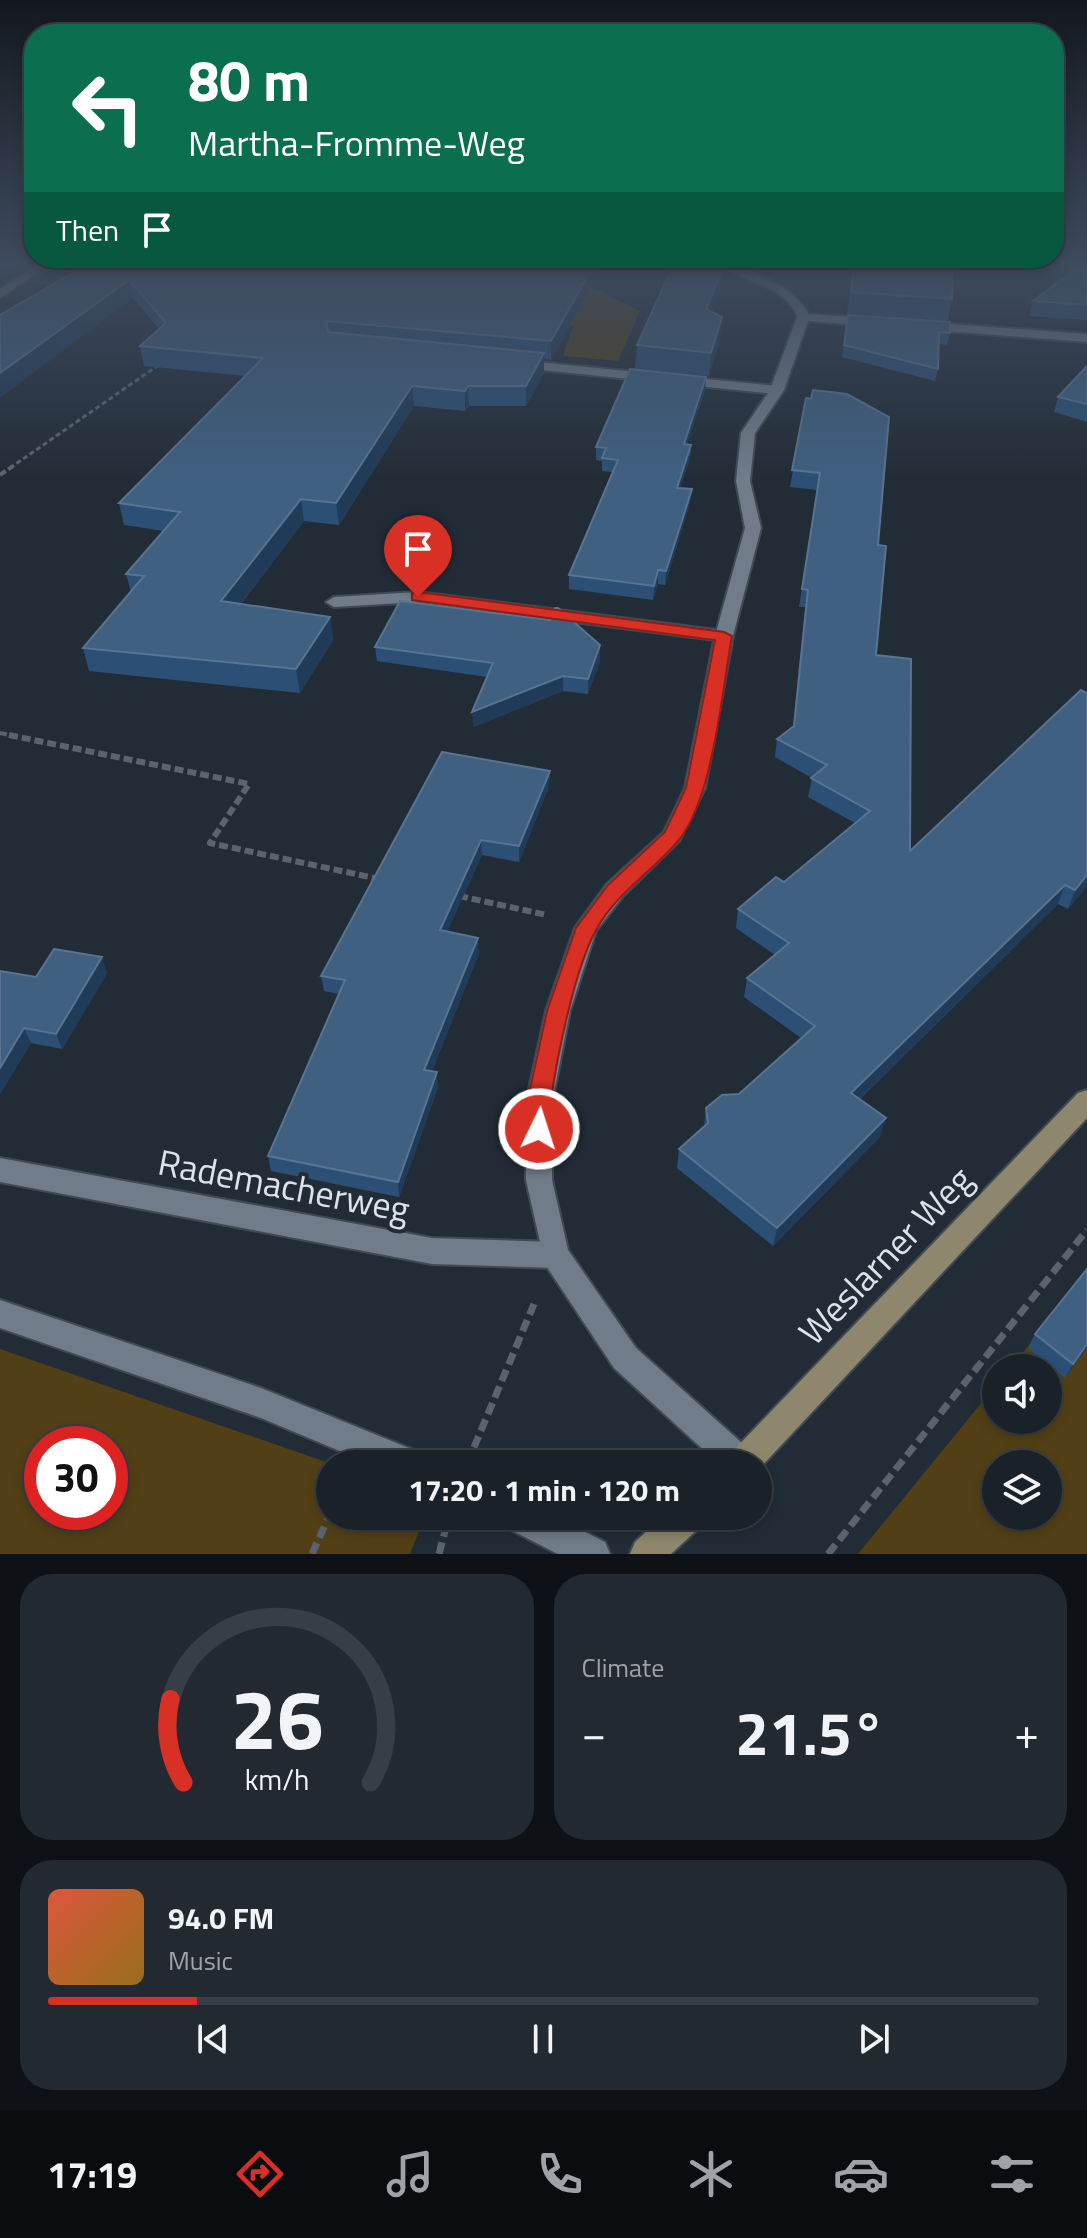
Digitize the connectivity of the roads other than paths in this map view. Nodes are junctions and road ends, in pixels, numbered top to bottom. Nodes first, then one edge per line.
1 (796, 336) edge
2 (1054, 336) edge
3 (1087, 338) edge
4 (508, 363) edge
5 (777, 390) junction
6 (334, 602) dead end
7 (724, 636) junction
8 (1087, 1101) edge
9 (0, 1170) edge
10 (555, 1255) junction
11 (0, 1314) edge
12 (376, 1450) edge
13 (727, 1450) edge
14 (755, 1450) edge
15 (546, 1530) edge
16 (672, 1530) edge
17 (593, 1554) edge
18 (647, 1554) edge

1 - 5 street
2 - 3 street
4 - 5 street
5 - 7 street
6 - 7 street
7 - 10 street
8 - 14 street, Weslarner Weg
9 - 10 street, Rademacherweg
10 - 13 street
11 - 12 street
15 - 17 street
16 - 18 street

